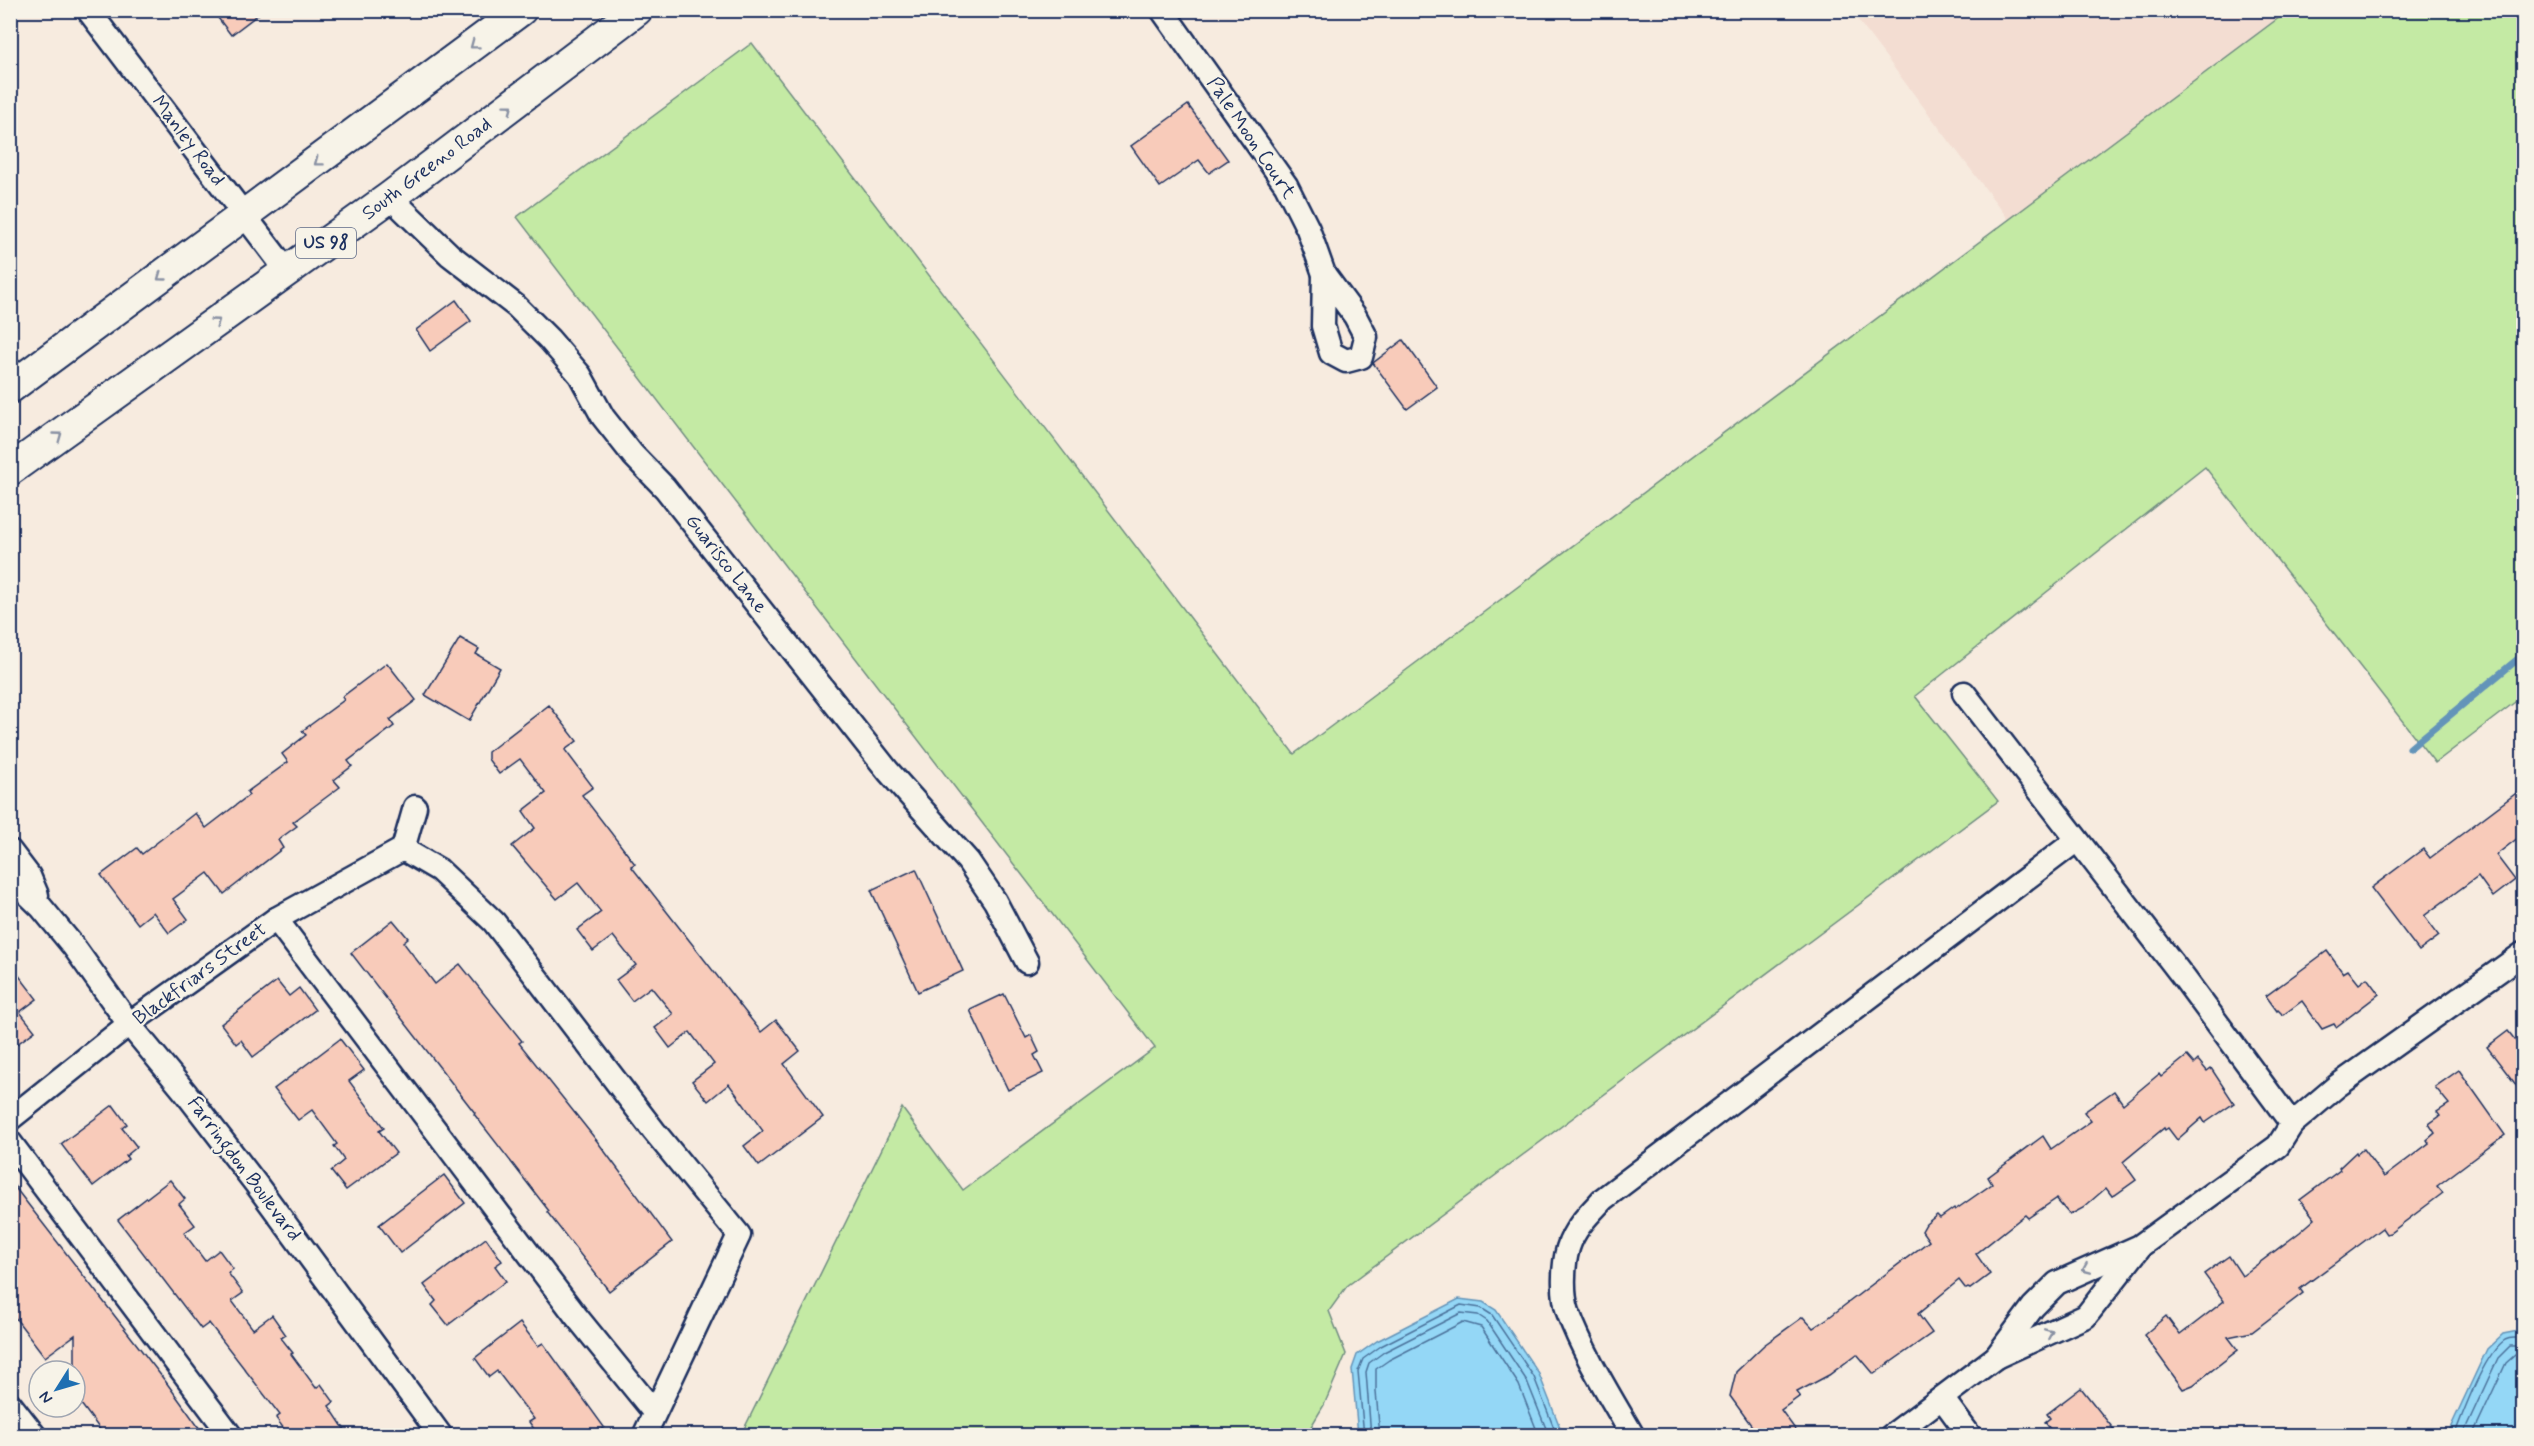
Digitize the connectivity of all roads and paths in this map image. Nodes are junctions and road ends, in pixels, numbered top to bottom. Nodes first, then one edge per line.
1 (88, 10) edge
2 (521, 10) edge
3 (637, 10) edge
4 (1162, 10) edge
5 (390, 197) junction
6 (245, 215) junction
7 (287, 271) junction
8 (1324, 274) dead end
9 (10, 388) edge
10 (10, 470) edge
11 (1964, 693) dead end
12 (415, 807) dead end
13 (2077, 840) junction
14 (403, 849) junction
15 (10, 851) edge
16 (10, 877) edge
17 (41, 907) junction
18 (276, 920) junction
19 (2523, 953) edge
20 (1027, 962) dead end
21 (129, 1024) junction
22 (10, 1119) edge
23 (2292, 1124) junction
24 (10, 1142) edge
25 (2140, 1246) junction
26 (1996, 1357) junction
27 (1942, 1398) junction
28 (10, 1404) edge
29 (654, 1412) junction
30 (35, 1436) edge
31 (231, 1436) edge
32 (441, 1436) edge
33 (644, 1436) edge
34 (1633, 1436) edge
35 (1891, 1436) edge
36 (1970, 1436) edge

1 - 6 street, Manley Road
2 -> 6 main road
5 -> 3 main road, South Greeno Road / US 98
4 - 8 street, Pale Moon Court
5 - 7 main road, South Greeno Road / US 98
5 - 20 street, Guarisco Lane
6 - 7 street, Manley Road
6 -> 9 main road
10 -> 7 main road, South Greeno Road / US 98
11 - 13 street
12 - 14 street
13 - 23 street
13 - 34 street
14 - 18 street, Blackfriars Street
14 - 29 street
15 - 17 street, Farringdon Boulevard
16 - 17 street, Farringdon Boulevard
17 - 21 street, Farringdon Boulevard
18 - 21 street, Blackfriars Street
18 - 29 street
19 - 23 street
21 - 22 street, Blackfriars Street
21 - 32 street, Farringdon Boulevard
23 - 25 street
24 - 31 street
25 -> 26 street
26 -> 25 street
26 - 27 street
27 - 35 street
27 - 36 street
28 - 30 street
29 - 33 street

